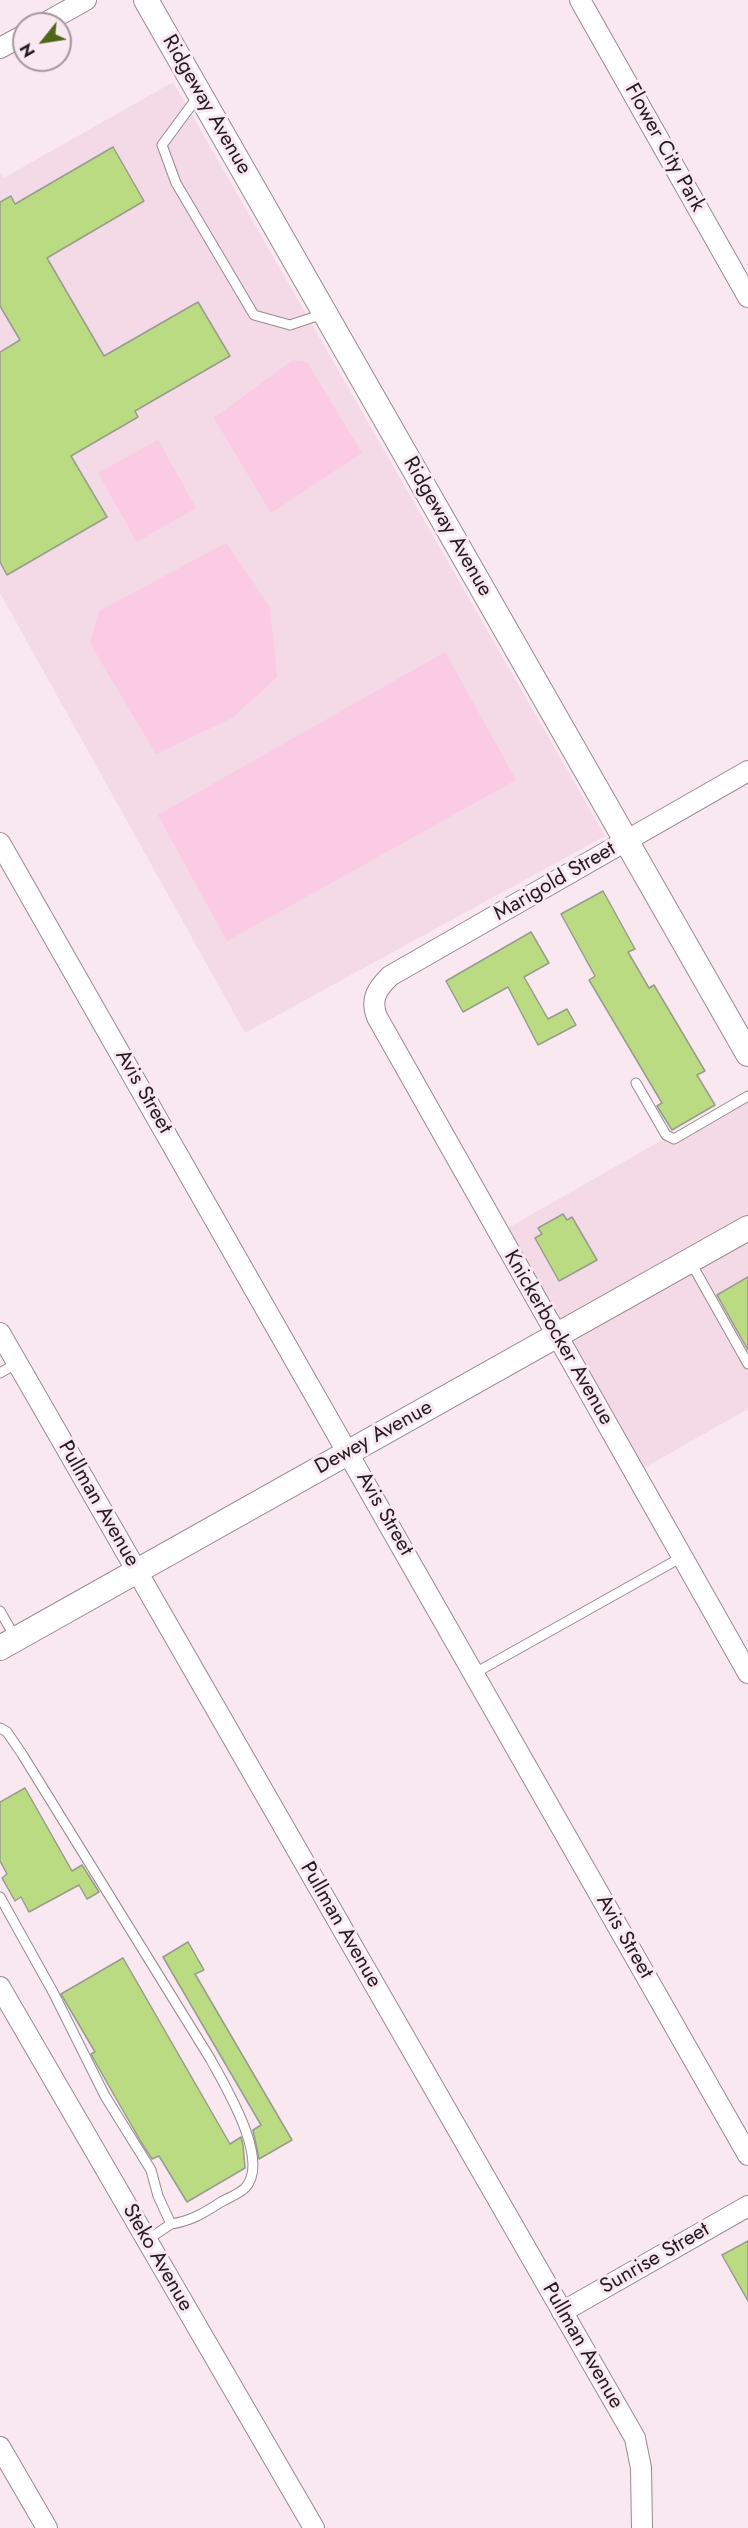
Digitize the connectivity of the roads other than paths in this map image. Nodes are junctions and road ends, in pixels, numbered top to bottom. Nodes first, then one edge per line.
1 (86, 0) edge
2 (146, 0) edge
3 (580, 0) edge
4 (64, 12) edge
5 (200, 94) junction
6 (748, 297) edge
7 (326, 314) junction
8 (748, 771) edge
9 (627, 841) junction
10 (0, 843) edge
11 (373, 1002) joint
12 (748, 1054) edge
13 (636, 1083) dead end
14 (748, 1096) edge
15 (748, 1228) edge
16 (690, 1261) junction
17 (0, 1333) edge
18 (557, 1335) junction
19 (748, 1364) edge
20 (9, 1368) edge
21 (349, 1452) junction
22 (682, 1557) junction
23 (136, 1572) junction
24 (0, 1611) edge
25 (8, 1644) edge
26 (475, 1673) junction
27 (748, 1673) edge
28 (0, 1728) edge
29 (0, 1897) edge
30 (0, 1987) edge
31 (748, 2155) edge
32 (748, 2206) edge
33 (171, 2224) junction
34 (147, 2240) junction
35 (562, 2312) junction
36 (0, 2447) edge
37 (47, 2528) edge
38 (314, 2528) edge
39 (642, 2528) edge

1 - 4 street
2 - 5 street, Ridgeway Avenue
3 - 6 street, Flower City Park
5 - 7 street, Ridgeway Avenue
5 - 7 lane
7 - 9 street, Ridgeway Avenue
8 - 9 street, Marigold Street
9 - 11 street, Marigold Street
9 - 12 street, Ridgeway Avenue
10 - 21 street, Avis Street
11 - 18 street, Knickerbocker Avenue
13 - 14 lane
15 - 16 street, Dewey Avenue
16 - 18 street, Dewey Avenue
16 - 19 lane
17 - 20 street, Pullman Avenue
18 - 21 street, Dewey Avenue
18 - 22 street, Knickerbocker Avenue
20 - 23 street, Pullman Avenue
21 - 23 street, Dewey Avenue
21 - 26 street, Avis Street
22 - 26 lane
22 - 27 street, Knickerbocker Avenue
23 - 25 street, Dewey Avenue
23 - 35 street, Pullman Avenue
24 - 25 lane
26 - 31 street, Avis Street
28 - 33 lane
29 - 33 lane
30 - 34 street, Steko Avenue
32 - 35 street, Sunrise Street
33 - 34 lane
34 - 38 street, Steko Avenue
35 - 39 street, Pullman Avenue
36 - 37 street

